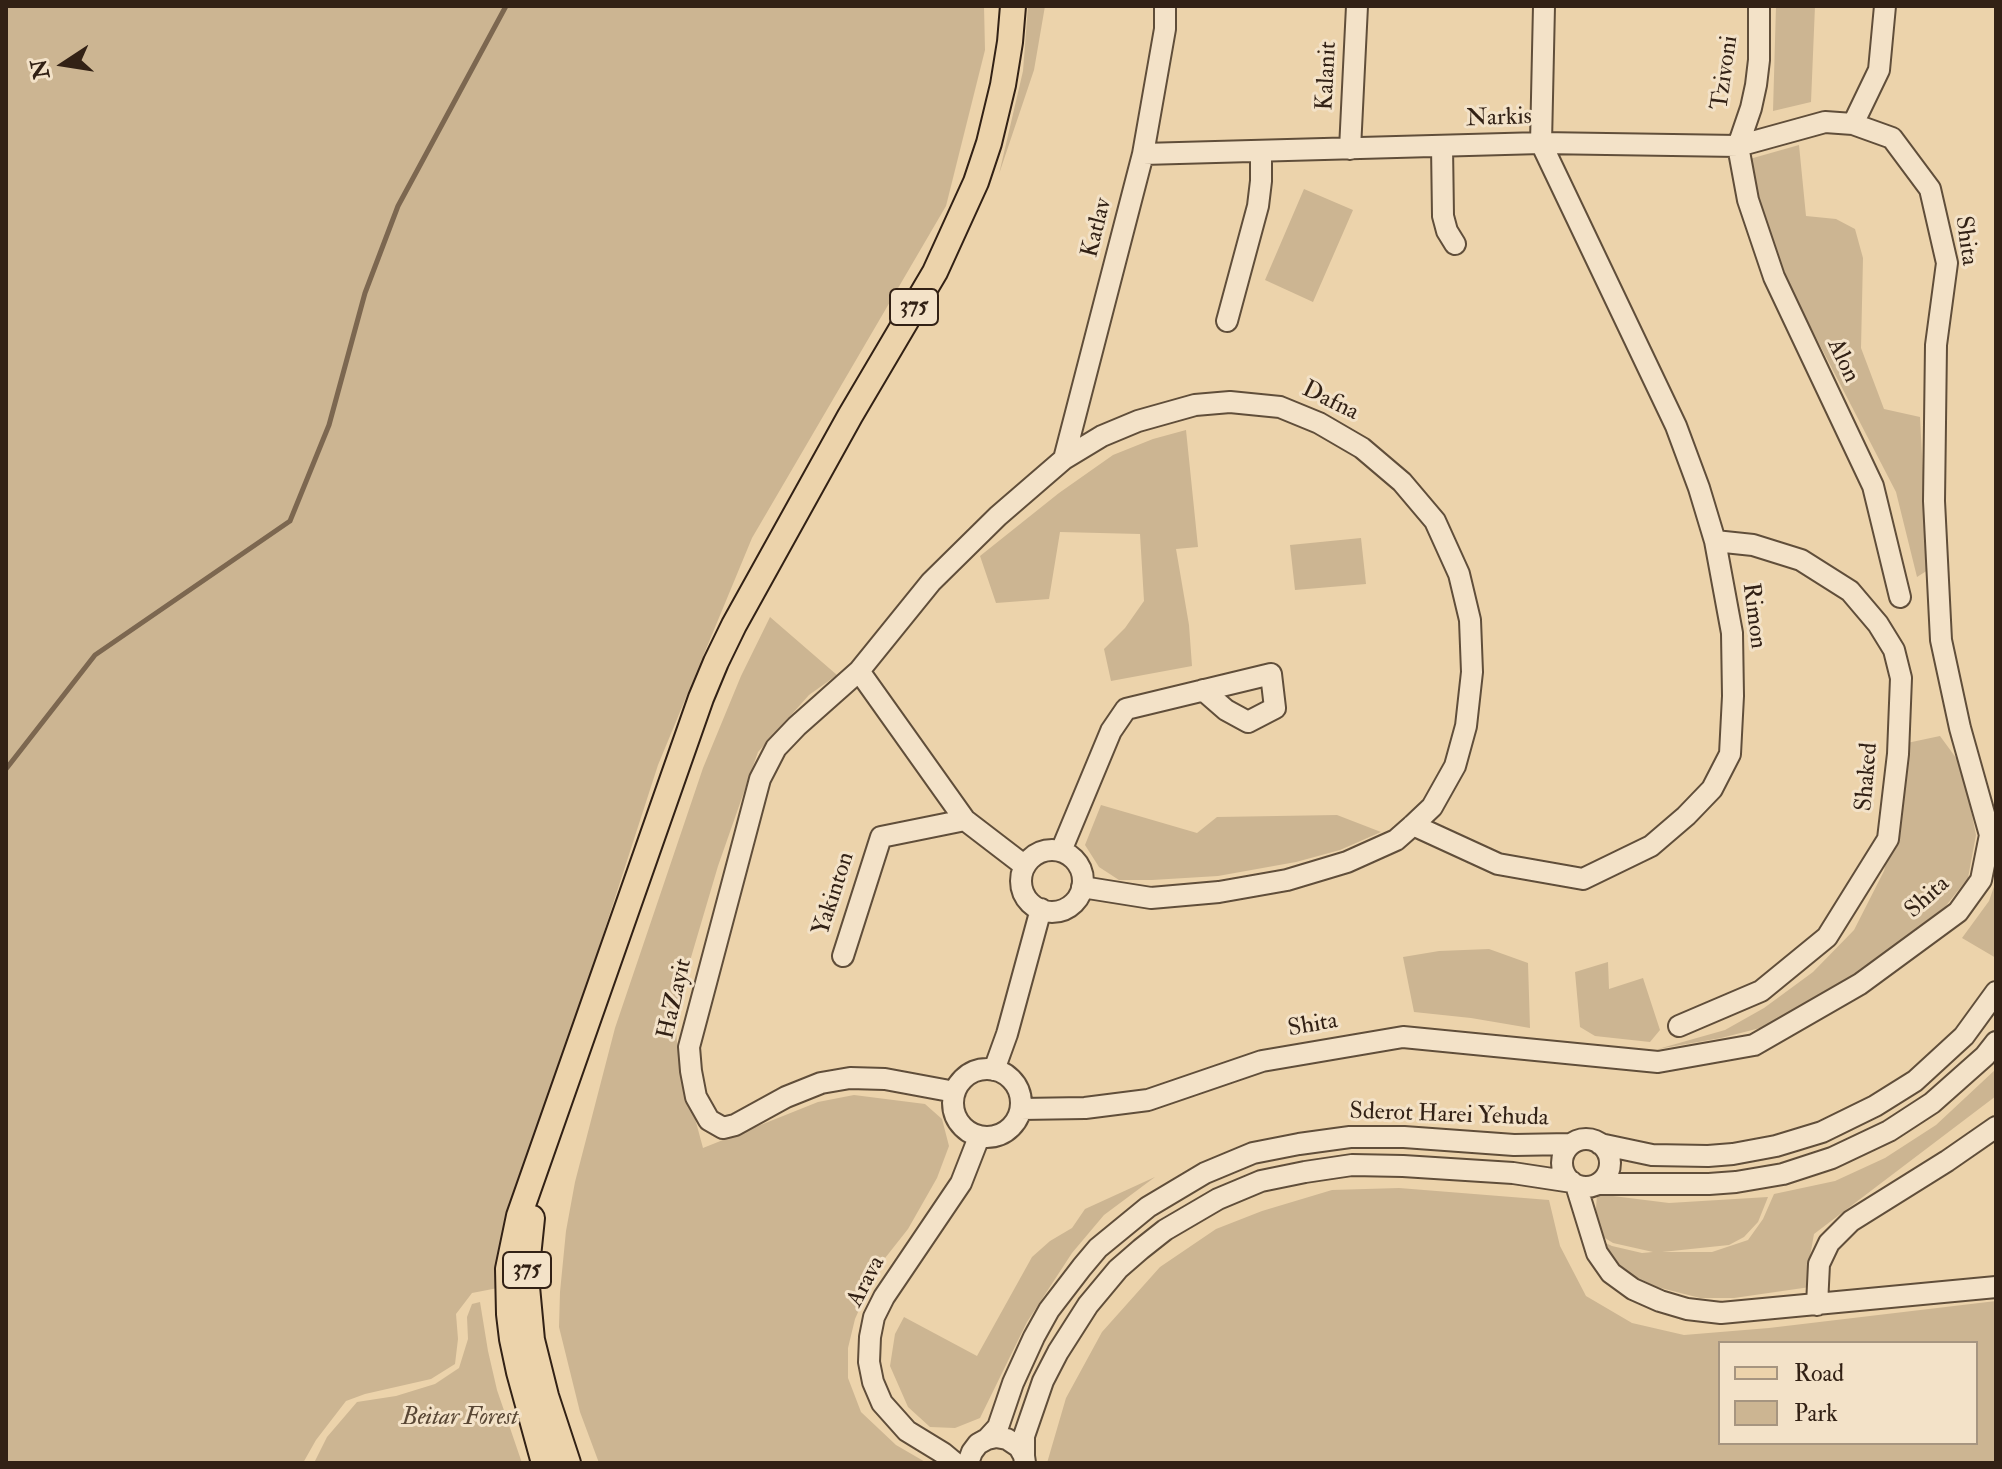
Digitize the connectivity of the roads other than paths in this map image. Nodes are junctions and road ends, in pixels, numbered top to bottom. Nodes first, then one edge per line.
1 (1013, 6) edge
2 (1165, 6) edge
3 (1357, 6) edge
4 (1544, 6) edge
5 (1759, 6) edge
6 (1885, 6) edge
7 (1853, 124) junction
8 (1541, 143) junction
9 (1442, 146) junction
10 (1738, 146) junction
11 (1350, 149) junction
12 (1261, 151) junction
13 (1143, 154) junction
14 (1455, 244) dead end
15 (1227, 321) dead end
16 (1064, 459) junction
17 (1715, 541) junction
18 (1900, 597) dead end
19 (859, 671) junction
20 (1203, 690) dead end
21 (965, 820) junction
22 (1413, 825) junction
23 (1061, 851) junction
24 (1025, 866) junction
25 (1082, 887) junction
26 (1041, 909) junction
27 (843, 956) dead end
28 (1996, 992) edge
29 (1679, 1026) dead end
30 (1996, 1042) edge
31 (994, 1070) junction
32 (568, 1076) junction
33 (955, 1092) junction
34 (1021, 1109) junction
35 (1996, 1127) edge
36 (979, 1137) junction
37 (1571, 1144) junction
38 (1600, 1144) junction
39 (1585, 1184) junction
40 (1996, 1287) edge
41 (1817, 1305) junction
42 (982, 1442) junction
43 (930, 1446) junction
44 (1025, 1459) edge
45 (544, 1463) edge
46 (568, 1463) edge
47 (955, 1463) edge
48 (968, 1463) edge

1 - 32 main road, 375
2 - 13 street, Katlav
3 - 11 street, Kalanit
4 - 8 street
5 - 10 street, Tzivoni
6 - 7 street
7 - 10 street, Shita
7 - 34 street, Shita
8 - 9 street, Narkis
8 - 10 street, Narkis
8 - 17 street, Rimon
9 - 11 street, Narkis
9 - 14 street
10 - 18 street, Alon
11 - 12 street, Narkis
12 - 13 street, Narkis
12 - 15 street
13 - 16 street, Katlav
16 - 19 street, Dafna
16 - 22 street, Dafna
17 - 22 street, Rimon
17 - 29 street, Shaked
19 - 21 street
19 - 33 street, HaZayit
20 - 23 street
21 - 24 street
21 - 27 street, Yakinton
22 - 25 street, Dafna
23 - 24 street
23 - 25 street
24 - 26 street
25 - 26 street
26 - 31 street
28 - 38 street
30 - 39 street
31 - 33 street
31 - 34 street
32 - 45 main road, 375
32 - 46 main road, 375
33 - 36 street
34 - 36 street
35 - 41 street
36 - 43 street, Arava
37 - 38 street
37 - 39 street
37 - 42 street, Sderot Harei Yehuda
38 - 39 street
39 - 41 street
39 - 44 street
40 - 41 street
42 - 43 street
42 - 44 street
42 - 48 street, Sderot Harei Yehuda
43 - 47 street, Arava

